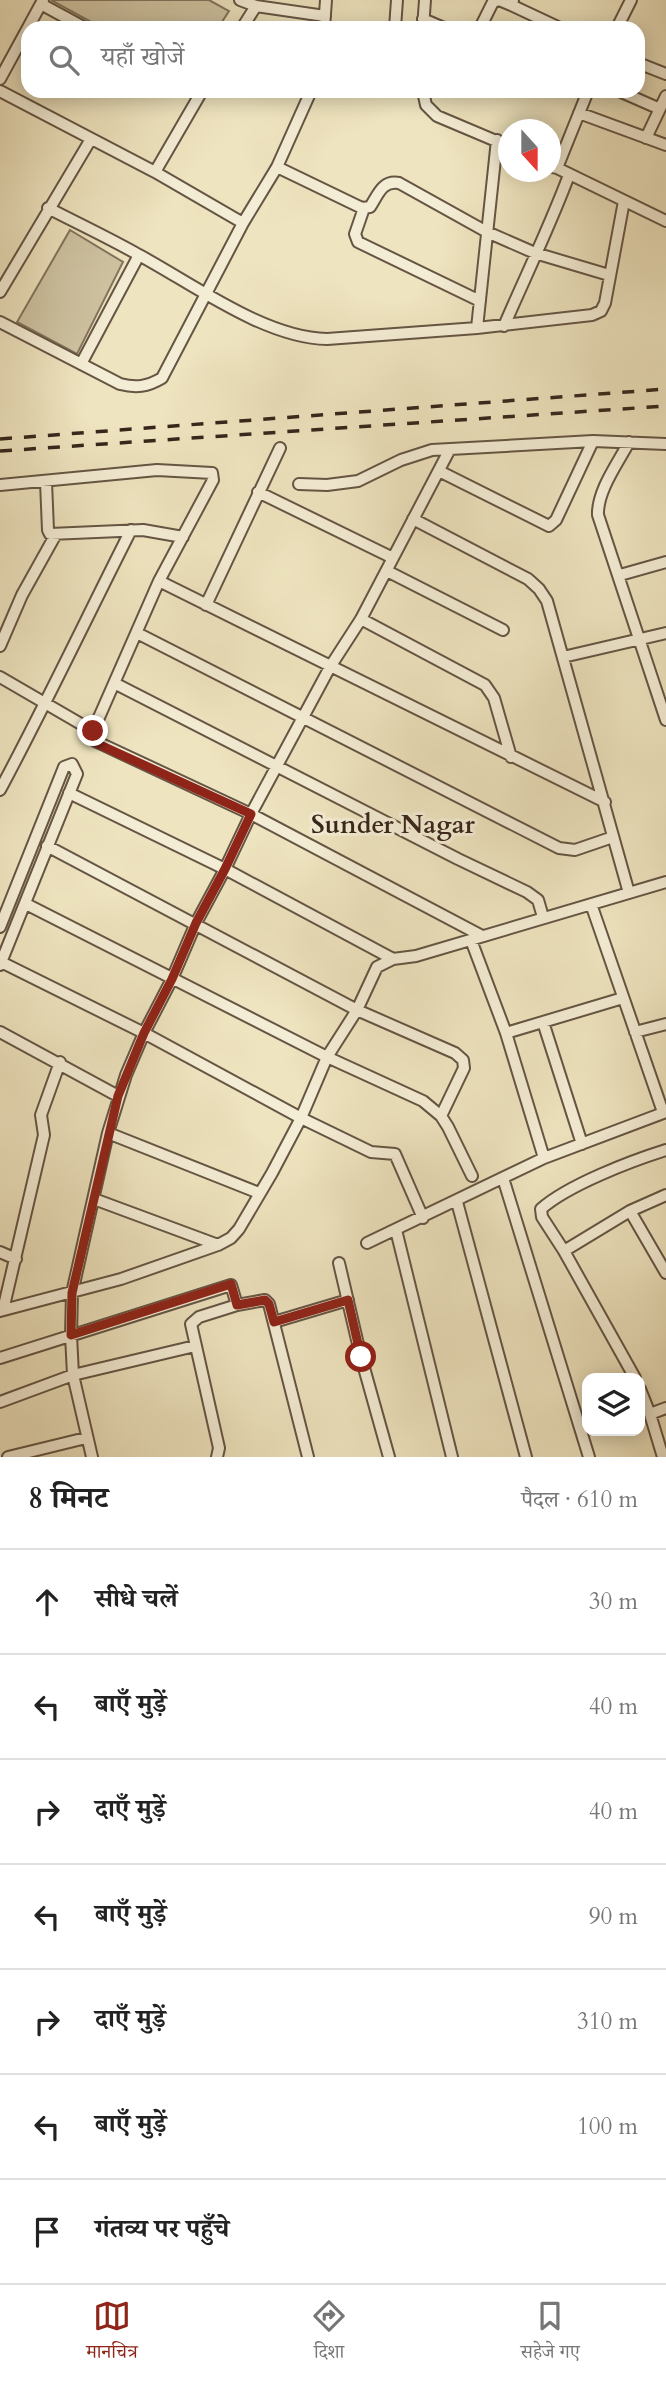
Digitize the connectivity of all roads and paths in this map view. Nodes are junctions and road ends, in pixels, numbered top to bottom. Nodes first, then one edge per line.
1 (240, 0) edge
2 (326, 0) edge
3 (397, 0) edge
4 (425, 0) edge
5 (631, 0) edge
6 (42, 2) edge
7 (512, 2) edge
8 (256, 6) junction
9 (325, 16) junction
10 (32, 21) edge
11 (73, 21) edge
12 (246, 21) edge
13 (325, 21) edge
14 (396, 21) edge
15 (423, 21) edge
16 (484, 21) edge
17 (546, 21) edge
18 (620, 21) edge
19 (21, 40) edge
20 (645, 66) edge
21 (666, 74) edge
22 (0, 79) edge
23 (0, 91) edge
24 (666, 96) edge
25 (197, 98) edge
26 (308, 98) edge
27 (424, 98) edge
28 (585, 98) edge
29 (635, 98) edge
30 (660, 109) junction
31 (579, 113) junction
32 (646, 138) junction
33 (90, 139) junction
34 (497, 140) joint
35 (666, 145) edge
36 (561, 152) edge
37 (277, 167) junction
38 (561, 171) edge
39 (155, 172) junction
40 (569, 175) junction
41 (624, 201) junction
42 (48, 208) junction
43 (364, 208) junction
44 (666, 221) edge
45 (243, 223) junction
46 (487, 232) junction
47 (535, 253) junction
48 (139, 255) junction
49 (610, 275) junction
50 (0, 292) edge
51 (207, 295) junction
52 (480, 301) junction
53 (0, 322) edge
54 (504, 326) junction
55 (477, 328) junction
56 (81, 364) junction
57 (593, 442) junction
58 (629, 442) junction
59 (666, 444) edge
60 (280, 448) dead end
61 (450, 449) junction
62 (439, 471) junction
63 (46, 482) junction
64 (299, 484) dead end
65 (0, 485) edge
66 (258, 492) junction
67 (413, 519) junction
68 (131, 530) junction
69 (55, 534) junction
70 (183, 537) junction
71 (393, 558) junction
72 (666, 562) edge
73 (387, 571) junction
74 (620, 575) junction
75 (159, 581) junction
76 (206, 605) junction
77 (361, 620) junction
78 (503, 630) dead end
79 (137, 633) junction
80 (666, 633) edge
81 (641, 639) junction
82 (0, 646) edge
83 (563, 657) junction
84 (330, 667) junction
85 (0, 677) edge
86 (116, 684) junction
87 (45, 705) junction
88 (302, 717) junction
89 (666, 720) edge
90 (93, 731) junction
91 (511, 757) junction
92 (277, 766) junction
93 (0, 790) edge
94 (69, 793) junction
95 (605, 802) junction
96 (251, 814) junction
97 (613, 838) junction
98 (47, 846) junction
99 (225, 869) junction
100 (666, 883) edge
101 (629, 893) junction
102 (26, 904) junction
103 (591, 904) junction
104 (543, 917) junction
105 (196, 923) junction
106 (0, 928) edge
107 (477, 938) junction
108 (393, 959) junction
109 (1, 964) edge
110 (172, 979) junction
111 (624, 998) junction
112 (357, 1010) junction
113 (543, 1022) junction
114 (666, 1024) edge
115 (0, 1032) edge
116 (635, 1032) junction
117 (144, 1033) junction
118 (506, 1033) junction
119 (327, 1057) junction
120 (60, 1062) junction
121 (118, 1096) junction
122 (665, 1112) edge
123 (441, 1116) junction
124 (301, 1118) junction
125 (108, 1133) junction
126 (582, 1144) junction
127 (666, 1150) edge
128 (544, 1158) junction
129 (472, 1176) dead end
130 (503, 1178) junction
131 (259, 1193) junction
132 (666, 1195) edge
133 (94, 1199) junction
134 (457, 1202) junction
135 (630, 1211) junction
136 (423, 1218) junction
137 (396, 1230) junction
138 (368, 1243) dead end
139 (218, 1245) junction
140 (564, 1251) junction
141 (0, 1252) edge
142 (16, 1259) junction
143 (339, 1263) dead end
144 (666, 1273) edge
145 (72, 1293) junction
146 (348, 1300) junction
147 (237, 1305) junction
148 (2, 1310) edge
149 (274, 1322) junction
150 (71, 1335) junction
151 (195, 1346) junction
152 (0, 1358) edge
153 (632, 1373) edge
154 (73, 1375) junction
155 (0, 1402) edge
156 (645, 1402) edge
157 (666, 1408) edge
158 (650, 1414) junction
159 (86, 1438) junction
160 (8, 1457) edge
161 (92, 1457) edge
162 (217, 1457) edge
163 (308, 1457) edge
164 (389, 1457) edge
165 (452, 1457) edge
166 (526, 1457) edge
167 (589, 1457) edge
168 (663, 1457) edge

1 - 8 street
2 - 9 street
3 - 14 street
4 - 15 street
5 - 18 street
6 - 10 street
6 - 11 street
7 - 16 street
7 - 17 street
8 - 9 street
8 - 12 street
9 - 13 street
19 - 22 street
20 - 21 street
23 - 33 street
24 - 30 street
25 - 39 street
26 - 37 street
27 - 34 street
28 - 31 street
29 - 30 street
30 - 32 street
31 - 32 street
31 - 36 street
32 - 35 street
33 - 39 street
33 - 42 street
34 - 46 street
37 - 43 street
37 - 45 street
38 - 40 street
39 - 45 street
40 - 41 street
40 - 47 street
41 - 44 street
41 - 49 street
42 - 48 street
42 - 50 street
43 - 46 street
43 - 52 street
45 - 51 street
46 - 47 street
46 - 52 street
47 - 49 street
47 - 54 street
48 - 51 street
48 - 56 street
49 - 54 street
51 - 55 street
51 - 56 street
52 - 55 street
53 - 56 street
54 - 55 street
57 - 58 street
57 - 61 street
57 - 62 street
58 - 59 street
58 - 74 street
60 - 66 street
61 - 62 street
61 - 64 street
62 - 67 street
63 - 65 street
63 - 69 street
63 - 70 street
66 - 71 street
66 - 76 street
67 - 71 street
67 - 83 street
68 - 69 street
68 - 70 street
68 - 87 street
69 - 82 street
70 - 75 street
71 - 73 street
72 - 74 street
73 - 77 street
73 - 78 street
74 - 81 street
75 - 76 street
75 - 79 street
76 - 84 street
77 - 84 street
77 - 91 street
79 - 86 street
79 - 88 street
80 - 81 street
81 - 83 street
81 - 89 street
83 - 95 street
84 - 88 street
84 - 91 street
85 - 87 street
86 - 90 street
86 - 92 street
87 - 90 street
87 - 93 street
88 - 92 street
88 - 97 street
90 - 96 street
91 - 95 street
92 - 96 street
92 - 104 street
94 - 98 street
94 - 99 street
94 - 106 street
95 - 97 street
96 - 99 street
96 - 107 street
97 - 101 street
98 - 102 street
98 - 105 street
99 - 105 street
99 - 108 street
100 - 101 street
101 - 103 street
102 - 109 street
102 - 110 street
103 - 104 street
103 - 111 street
104 - 107 street
105 - 110 street
105 - 112 street
107 - 108 street
107 - 118 street
108 - 112 street
109 - 117 street
110 - 117 street
110 - 119 street
111 - 113 street
111 - 116 street
112 - 119 street
112 - 123 street
113 - 118 street
113 - 126 street
114 - 116 street
115 - 120 street
116 - 122 street
117 - 121 street
117 - 124 street
118 - 128 street
119 - 123 street
119 - 124 street
120 - 121 street
120 - 142 street
121 - 125 street
122 - 126 street
123 - 129 street
124 - 131 street
124 - 136 street
125 - 131 street
125 - 133 street
126 - 128 street
127 - 140 street
128 - 130 street
130 - 134 street
130 - 167 street
131 - 139 street
132 - 135 street
133 - 139 street
133 - 145 street
134 - 136 street
134 - 166 street
135 - 140 street
135 - 144 street
136 - 137 street
137 - 138 street
137 - 165 street
139 - 145 street
140 - 153 street
141 - 142 street
142 - 148 street
143 - 146 street
145 - 148 street
145 - 150 street
146 - 149 street
146 - 164 street
147 - 149 street
147 - 150 street
147 - 151 street
149 - 163 street
150 - 152 street
150 - 154 street
151 - 154 street
151 - 162 street
154 - 155 street
154 - 159 street
156 - 158 street
157 - 158 street
158 - 168 street
159 - 160 street
159 - 161 street

